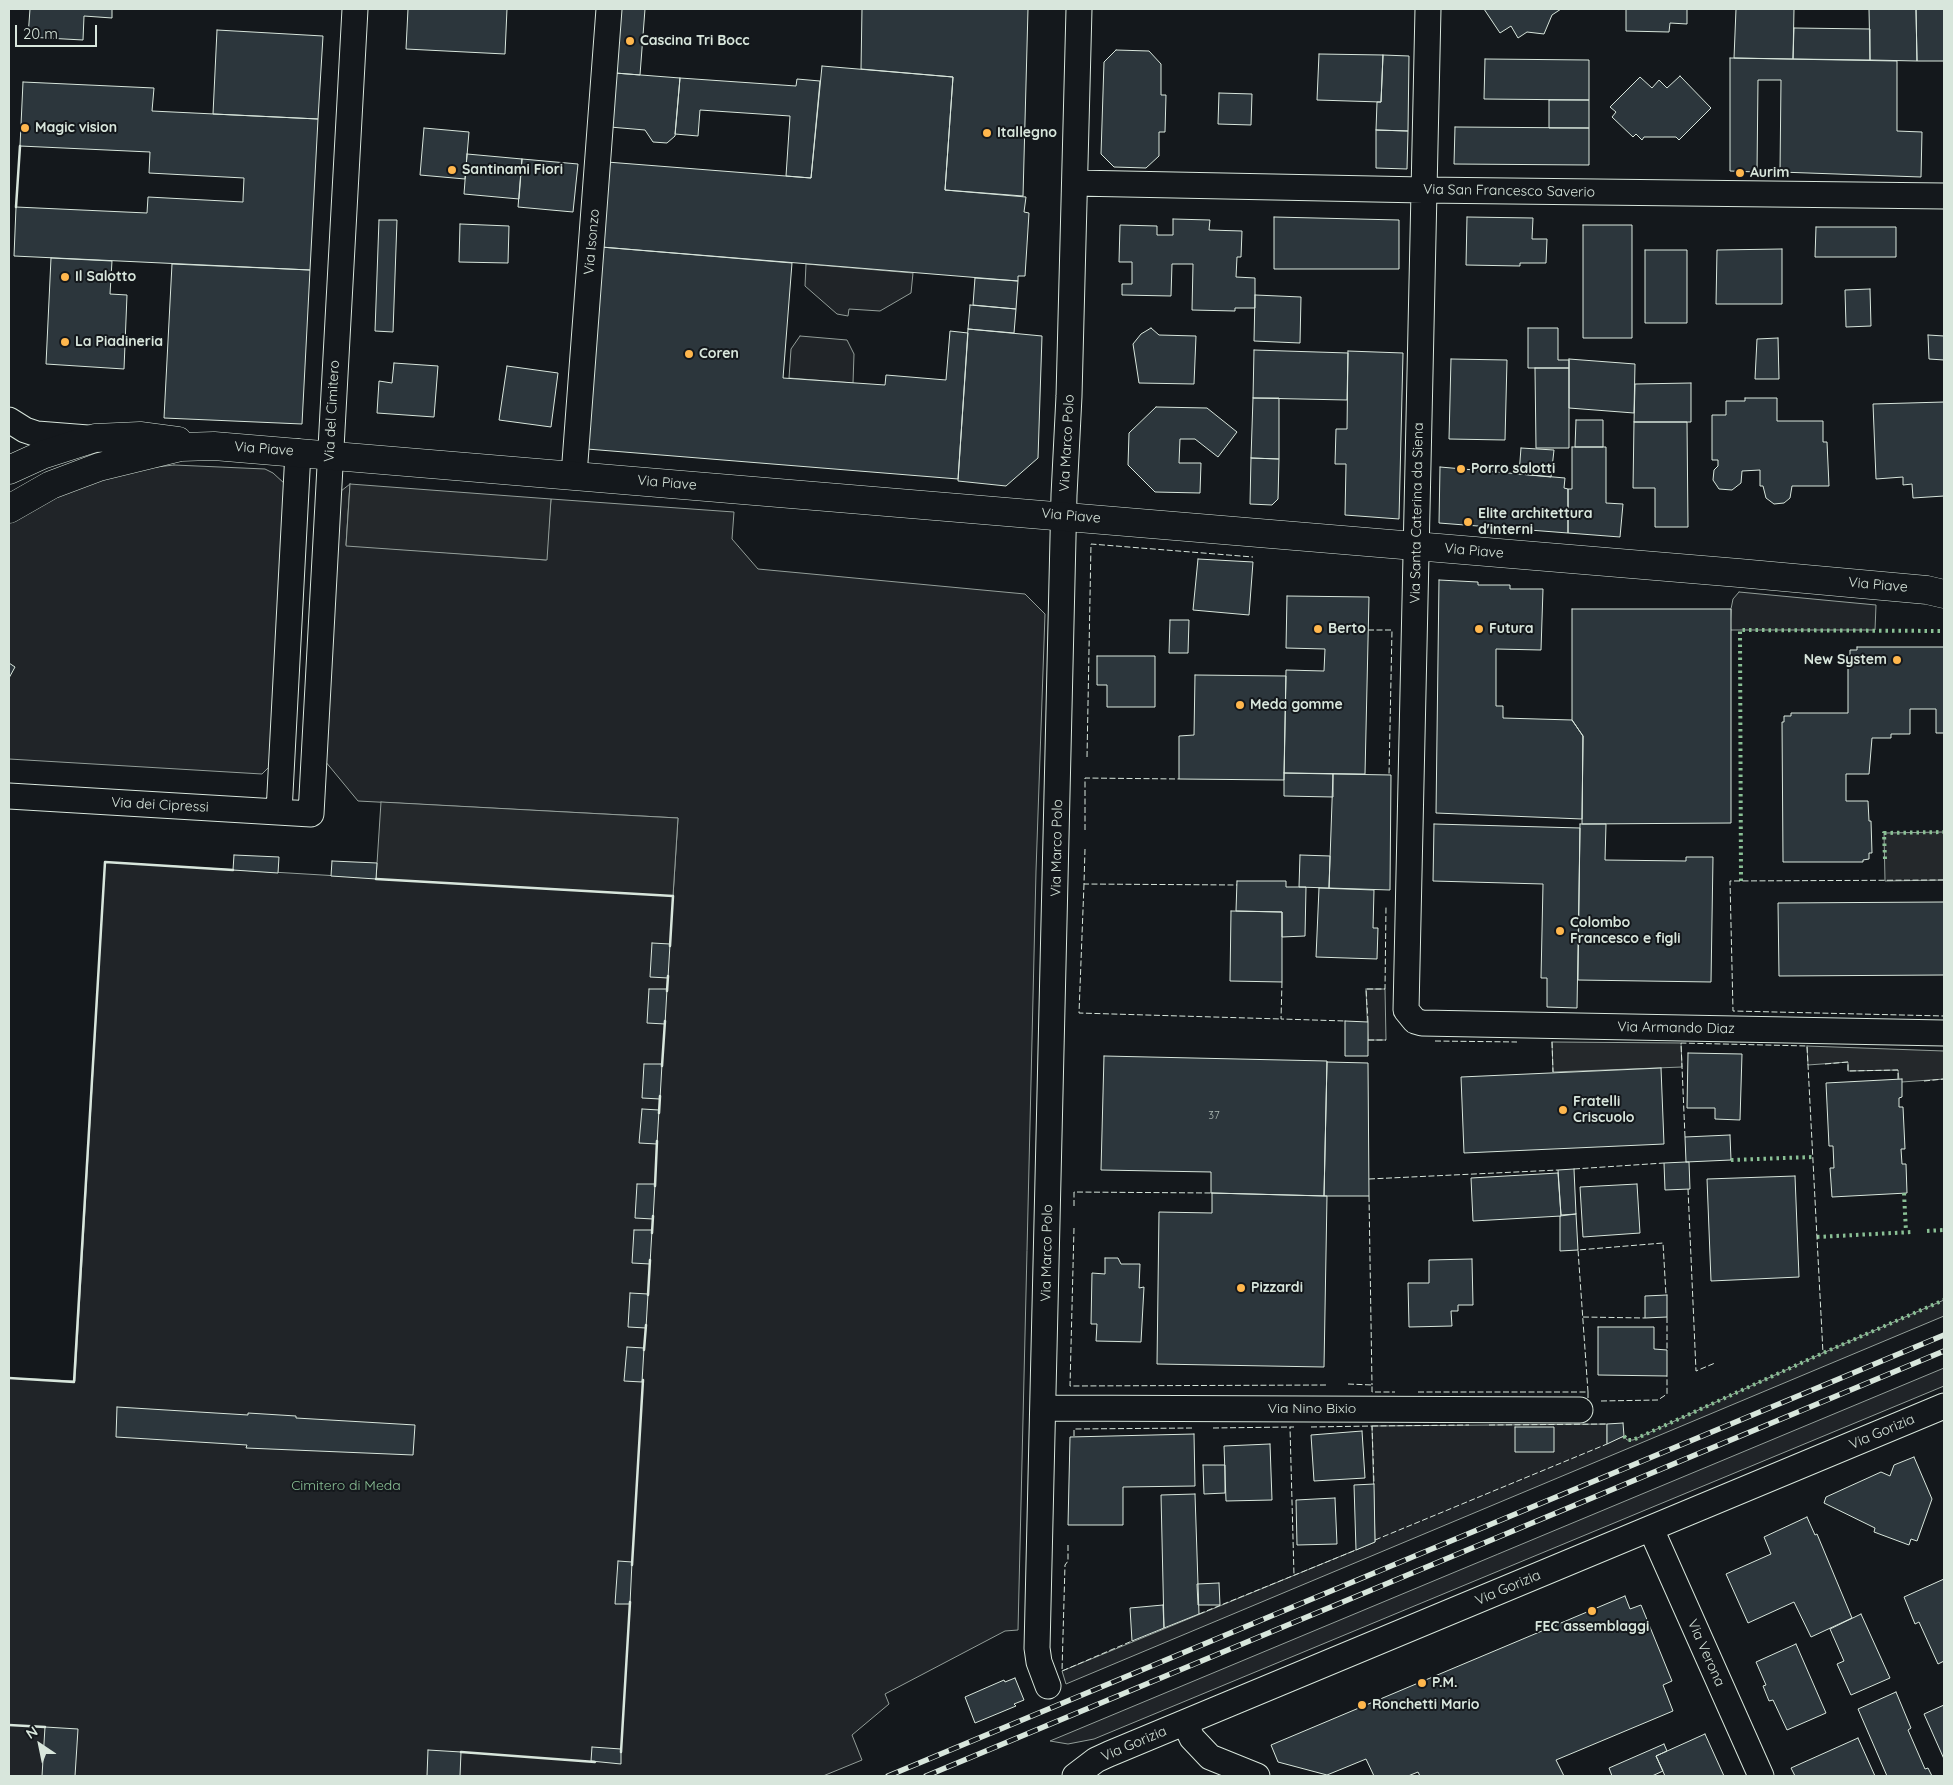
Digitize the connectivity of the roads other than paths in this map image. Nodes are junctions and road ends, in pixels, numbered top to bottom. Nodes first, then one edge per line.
1 (355, 9) edge
2 (609, 9) edge
3 (1079, 9) edge
4 (1428, 9) edge
5 (1075, 183) junction
6 (1423, 190) junction
7 (1944, 196) edge
8 (9, 420) edge
9 (95, 438) junction
10 (214, 446) junction
11 (298, 452) junction
12 (329, 455) junction
13 (9, 470) edge
14 (574, 475) junction
15 (9, 509) edge
16 (1064, 515) junction
17 (1417, 546) junction
18 (1939, 591) edge
19 (9, 796) edge
20 (280, 812) junction
21 (311, 814) joint
22 (1410, 1016) joint
23 (1944, 1033) edge
24 (1044, 1408) junction
25 (1580, 1410) dead end
26 (1942, 1414) edge
27 (1651, 1529) junction
28 (1048, 1686) dead end
29 (1185, 1723) junction
30 (1075, 1776) edge
31 (1258, 1776) edge
32 (1761, 1776) edge

1 - 12 street, Via del Cimitero
2 - 14 street, Via Isonzo
3 - 5 street, Via Marco Polo
4 - 6 street, Via Santa Caterina da Siena
5 - 6 street, Via San Francesco Saverio
5 - 16 street, Via Marco Polo
6 - 7 street, Via San Francesco Saverio
6 - 17 street, Via Santa Caterina da Siena
8 - 9 street, Via Piave
9 - 10 street, Via Piave
9 - 13 street, Via Piave
10 - 11 street, Via Piave
10 - 15 street, Via Piave
11 - 12 street, Via Piave
11 - 20 street
12 - 14 street, Via Piave
12 - 21 street, Via del Cimitero
14 - 16 street, Via Piave
16 - 17 street, Via Piave
16 - 24 street, Via Marco Polo
17 - 18 street, Via Piave
17 - 22 street, Via Santa Caterina da Siena
19 - 20 street, Via dei Cipressi
20 - 21 street, Via dei Cipressi
22 - 23 street, Via Armando Diaz
24 - 25 street, Via Nino Bixio
24 - 28 street, Via Marco Polo
26 - 27 street, Via Gorizia
27 - 29 street, Via Gorizia
27 - 32 street, Via Verona
29 - 30 street, Via Gorizia
29 - 31 street

